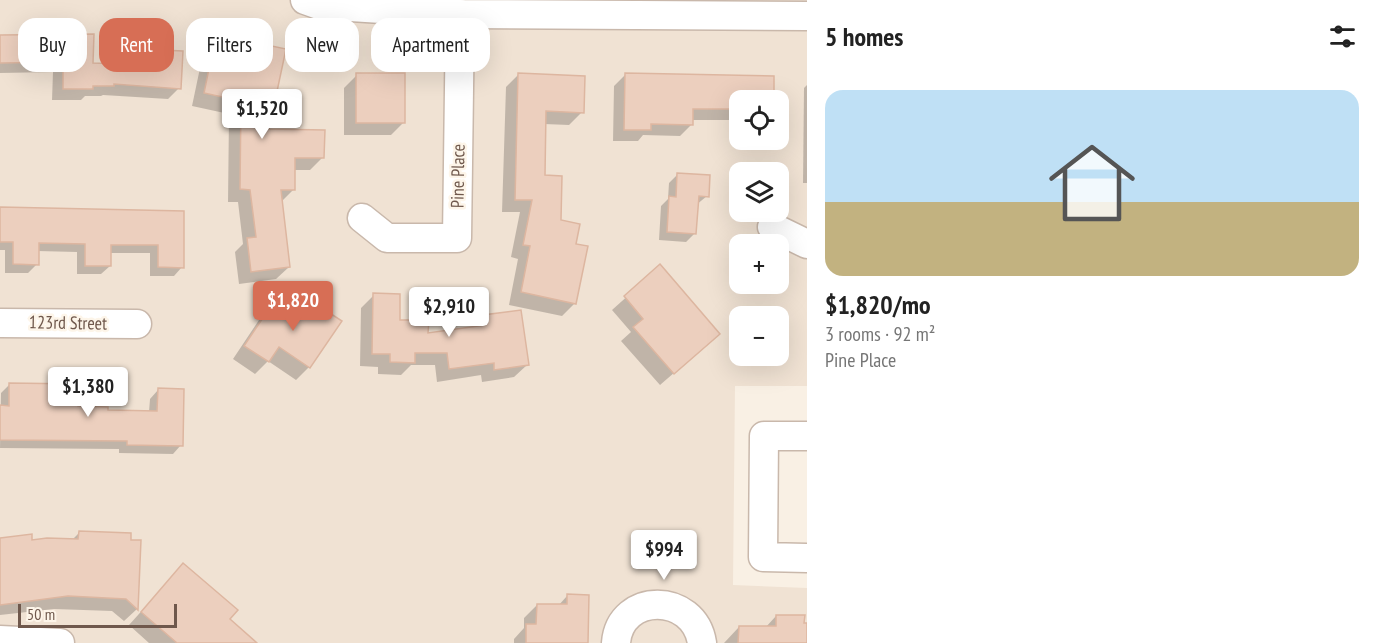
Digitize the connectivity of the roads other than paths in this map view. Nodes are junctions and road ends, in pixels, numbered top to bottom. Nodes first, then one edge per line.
1 (305, 0) edge
2 (369, 4) edge
3 (460, 14) junction
4 (807, 16) edge
5 (362, 218) dead end
6 (772, 227) dead end
7 (807, 244) edge
8 (0, 322) edge
9 (137, 324) dead end
10 (807, 436) edge
11 (807, 558) edge
12 (9, 642) edge
13 (60, 643) edge
14 (616, 643) edge
15 (702, 643) edge

1 - 2 street
2 - 3 street
3 - 4 street
3 - 5 street, Pine Place
6 - 7 street
8 - 9 street, 123rd Street
10 - 11 street
12 - 13 street
14 - 15 street

